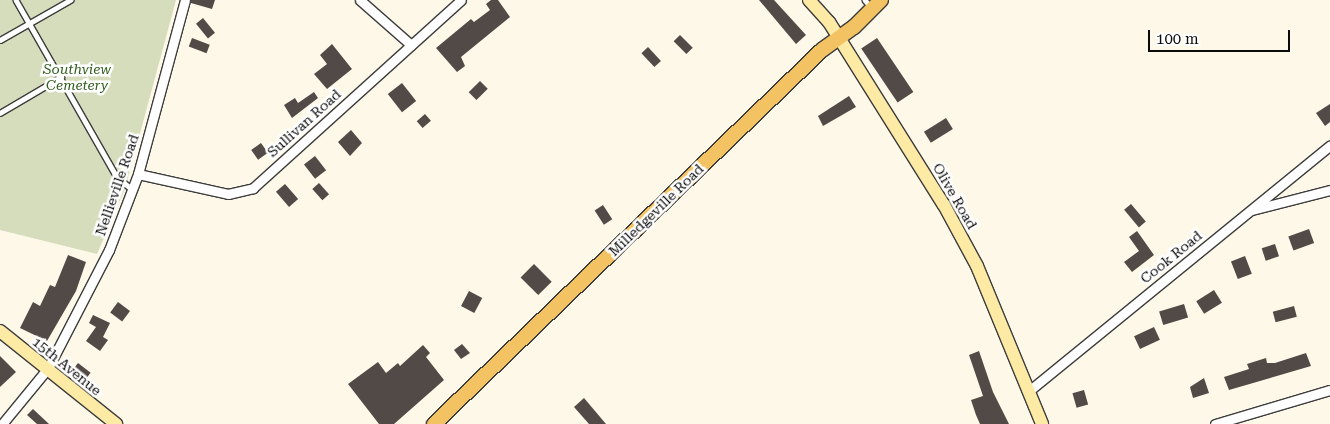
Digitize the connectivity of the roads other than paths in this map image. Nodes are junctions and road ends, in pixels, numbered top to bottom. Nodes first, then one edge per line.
1 (16, 0) edge
2 (70, 0) edge
3 (185, 0) edge
4 (360, 0) edge
5 (461, 0) edge
6 (809, 0) edge
7 (873, 3) edge
8 (29, 23) junction
9 (837, 38) junction
10 (0, 40) edge
11 (411, 44) junction
12 (61, 77) junction
13 (0, 113) edge
14 (1330, 145) edge
15 (138, 174) junction
16 (132, 189) junction
17 (1330, 190) edge
18 (1249, 210) junction
19 (0, 331) edge
20 (48, 368) junction
21 (1030, 390) junction
22 (1330, 390) edge
23 (2, 424) edge
24 (116, 424) edge
25 (434, 424) edge
26 (1042, 424) edge
27 (1215, 424) edge

1 - 8 lane
2 - 8 lane
3 - 15 street, Nellieville Road
4 - 11 street
5 - 11 street, Sullivan Road
6 - 9 street, Olive Road
7 - 9 main road, Milledgeville Road
8 - 10 lane
8 - 12 lane
9 - 21 street, Olive Road
9 - 25 main road, Milledgeville Road
11 - 15 street, Sullivan Road
12 - 13 lane
12 - 16 lane
14 - 18 street, Cook Road
15 - 16 street, Nellieville Road
16 - 20 street, Nellieville Road
17 - 18 street
18 - 21 street, Cook Road
19 - 20 street, 15th Avenue
20 - 23 street, Nellieville Road
20 - 24 street, 15th Avenue
21 - 26 street, Olive Road
22 - 27 street

